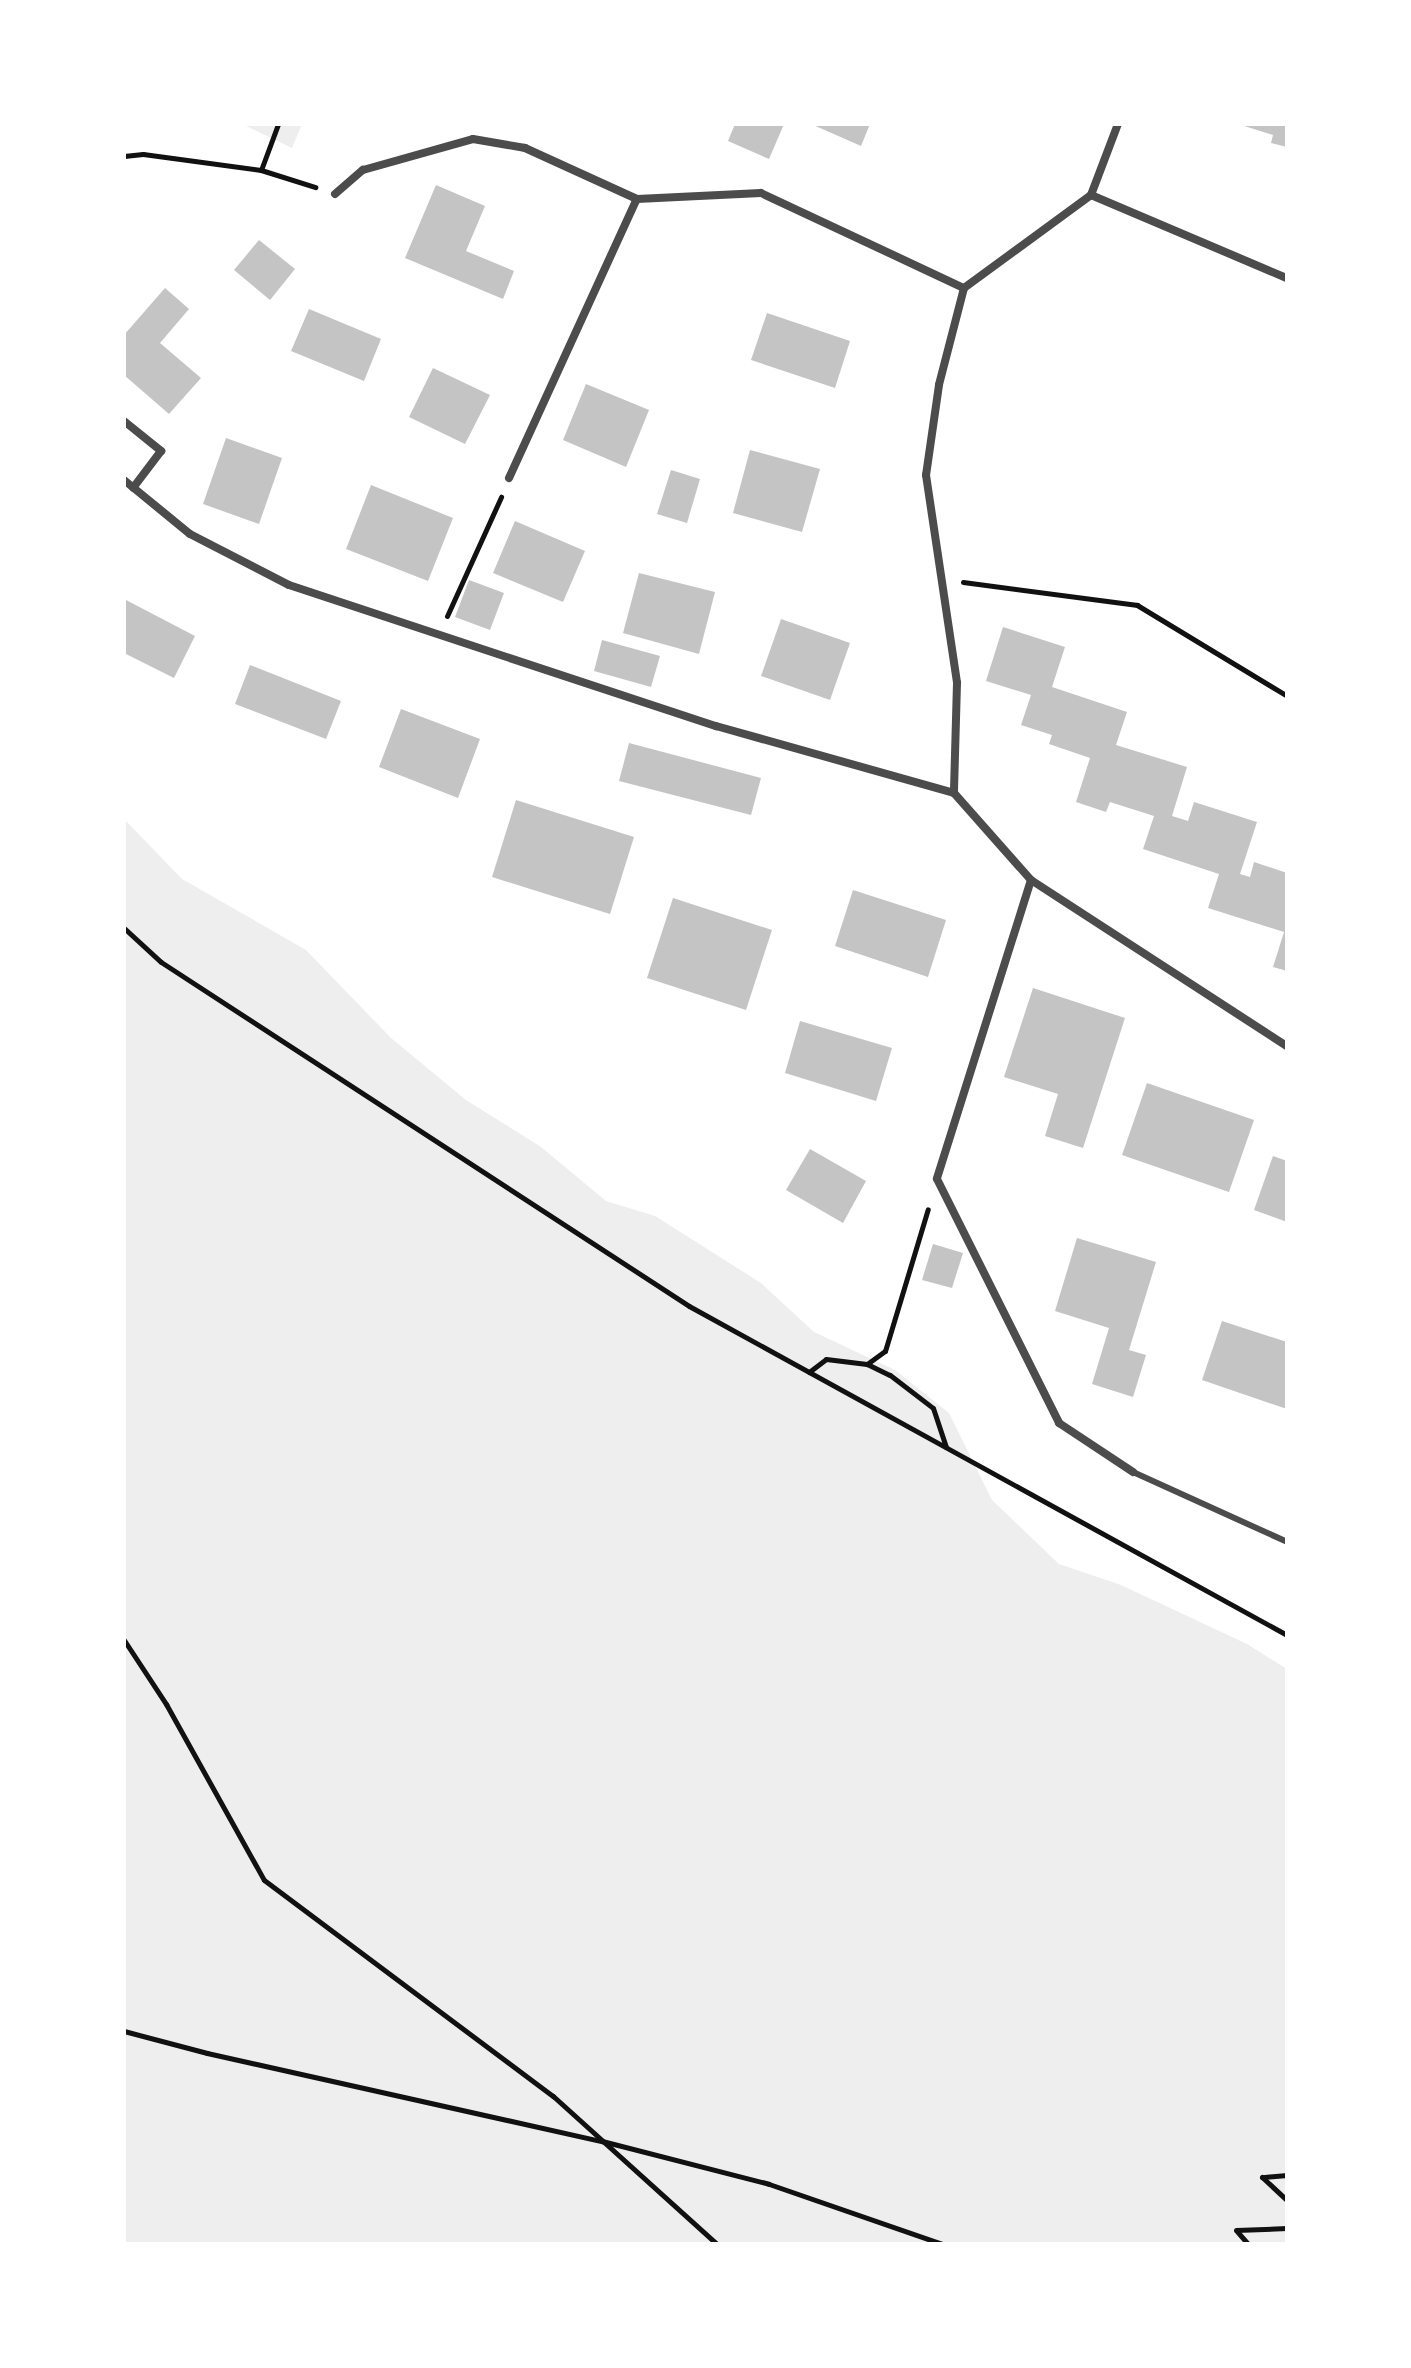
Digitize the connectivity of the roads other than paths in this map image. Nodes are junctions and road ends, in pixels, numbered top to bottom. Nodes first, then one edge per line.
1 (1118, 124) edge
2 (335, 194) road end
3 (1091, 195) junction
4 (637, 199) junction
5 (1287, 278) edge
6 (964, 288) junction
7 (124, 421) edge
8 (509, 478) road end
9 (124, 480) edge
10 (133, 488) junction
11 (954, 793) junction
12 (1031, 880) junction
13 (1287, 1046) edge
14 (1133, 1472) joint
15 (1287, 1542) edge

1 - 3 street
2 - 4 street
3 - 5 street
3 - 6 street
4 - 6 street
4 - 8 street
6 - 11 street
7 - 10 street
9 - 10 street
10 - 11 street
11 - 12 street
12 - 13 street
12 - 14 street
14 - 15 lane

